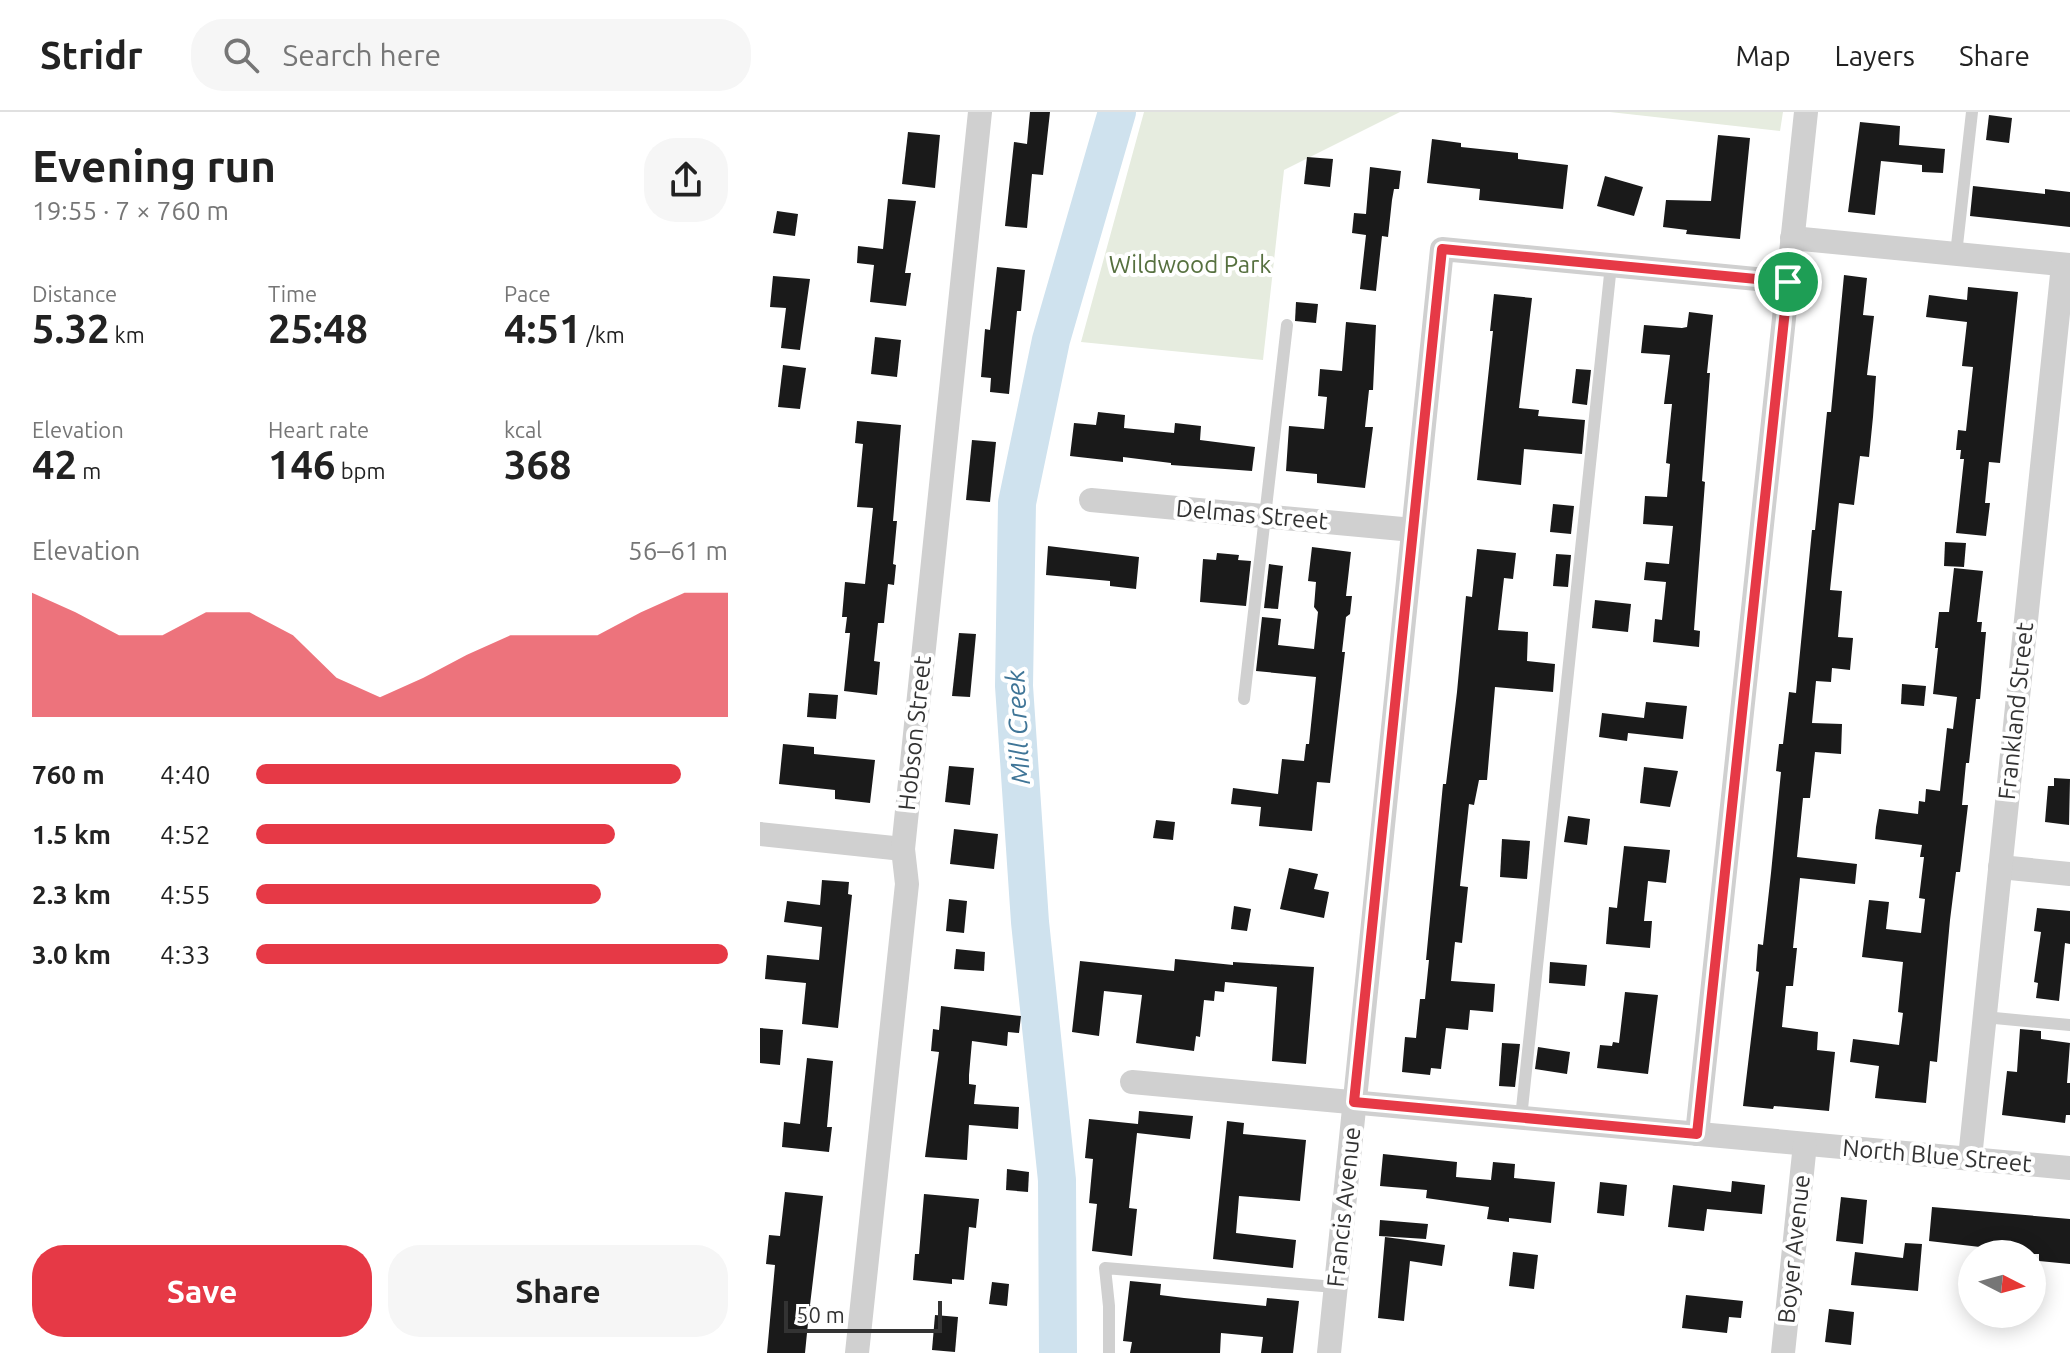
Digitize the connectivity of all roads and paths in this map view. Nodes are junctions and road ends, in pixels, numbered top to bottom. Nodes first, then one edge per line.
1 (980, 112) edge
2 (1806, 112) edge
3 (1972, 112) edge
4 (1792, 238) junction
5 (1956, 254) junction
6 (1611, 265) junction
7 (2066, 265) edge
8 (1788, 282) junction
9 (1287, 325) dead end
10 (1091, 500) dead end
11 (1265, 516) junction
12 (1413, 530) junction
13 (1244, 699) dead end
14 (760, 834) edge
15 (903, 849) junction
16 (2000, 867) junction
17 (2070, 874) edge
18 (1984, 1017) junction
19 (2070, 1025) edge
20 (1132, 1082) dead end
21 (1354, 1102) junction
22 (1521, 1118) junction
23 (1697, 1134) junction
24 (1805, 1144) junction
25 (1970, 1158) junction
26 (2070, 1168) edge
27 (1335, 1287) junction
28 (857, 1353) edge
29 (1109, 1353) edge
30 (1329, 1353) edge
31 (1783, 1353) edge

1 - 15 street, Hobson Street
2 - 4 street
3 - 5 lane
4 - 5 street
4 - 8 street
5 - 7 street
6 - 8 street
6 - 12 street, Francis Avenue
6 - 22 lane
7 - 16 street, Frankland Street
8 - 23 street
9 - 11 lane
10 - 11 street, Delmas Street
11 - 12 street, Delmas Street
11 - 13 lane
12 - 21 street, Francis Avenue
14 - 15 street
15 - 28 street, Hobson Street
16 - 17 street
16 - 18 street, Frankland Street
18 - 19 lane
18 - 25 street, Frankland Street
20 - 21 street, North Blue Street
21 - 22 street, North Blue Street
21 - 27 street, Francis Avenue
22 - 23 street, North Blue Street
23 - 24 street, North Blue Street
24 - 25 street, North Blue Street
24 - 31 street, Boyer Avenue
25 - 26 street, North Blue Street
27 - 29 lane
27 - 30 street, Francis Avenue

